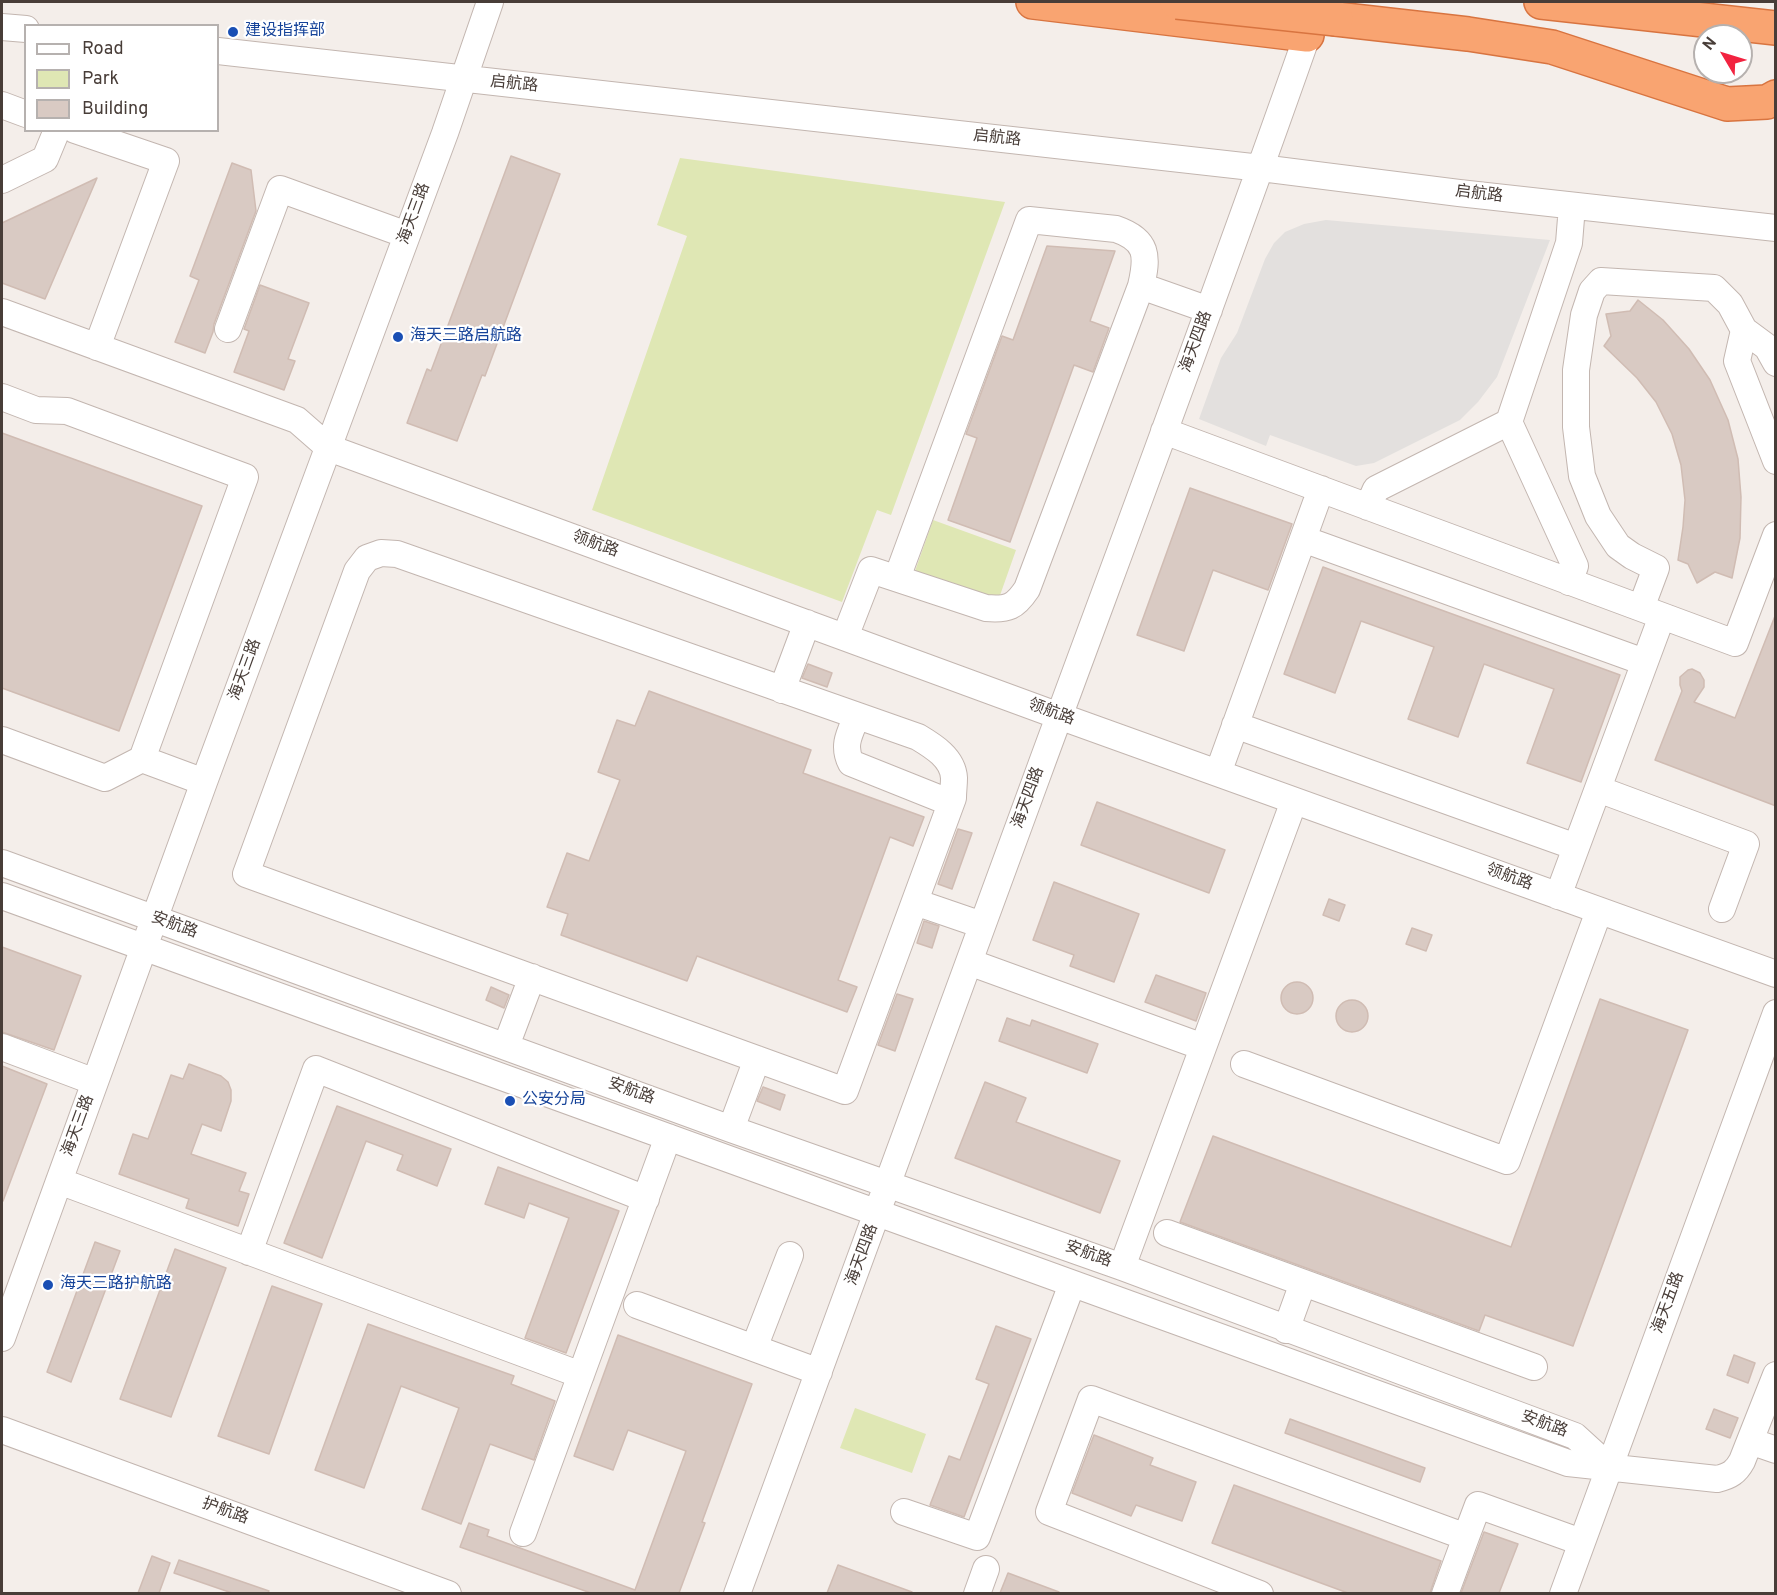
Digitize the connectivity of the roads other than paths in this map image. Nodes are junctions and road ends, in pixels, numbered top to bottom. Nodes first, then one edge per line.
1 (490, 2) edge
2 (1033, 2) edge
3 (1177, 2) edge
4 (1541, 2) edge
5 (1327, 10) edge
6 (2, 27) edge
7 (1776, 28) edge
8 (24, 29) edge
9 (1307, 34) junction
10 (219, 51) edge
11 (463, 80) junction
12 (1776, 97) edge
13 (2, 105) edge
14 (24, 113) edge
15 (56, 132) edge
16 (81, 132) edge
17 (1261, 168) junction
18 (2, 180) edge
19 (1572, 206) junction
20 (1776, 228) edge
21 (407, 235) junction
22 (1141, 286) junction
23 (1209, 310) junction
24 (2, 312) edge
25 (228, 328) dead end
26 (1744, 330) junction
27 (97, 347) junction
28 (1776, 363) edge
29 (2, 398) edge
30 (1509, 422) junction
31 (1164, 431) junction
32 (329, 448) junction
33 (1776, 461) edge
34 (1321, 489) junction
35 (1368, 507) junction
36 (1776, 535) edge
37 (1303, 539) junction
38 (897, 578) junction
39 (1569, 582) junction
40 (1651, 612) junction
41 (807, 623) junction
42 (845, 637) junction
43 (1644, 662) junction
44 (782, 690) junction
45 (857, 716) junction
46 (1059, 716) junction
47 (1236, 724) junction
48 (2, 740) edge
49 (142, 759) junction
50 (1218, 773) junction
51 (204, 782) junction
52 (1598, 789) junction
53 (1294, 801) junction
54 (951, 803) junction
55 (1576, 847) junction
56 (2, 863) edge
57 (2, 896) edge
58 (1558, 896) junction
59 (915, 902) junction
60 (1722, 909) dead end
61 (1599, 911) junction
62 (155, 919) junction
63 (982, 926) junction
64 (145, 947) junction
65 (969, 962) junction
66 (1776, 974) edge
67 (532, 977) junction
68 (1776, 1013) edge
69 (506, 1046) junction
70 (2, 1047) edge
71 (1203, 1047) junction
72 (757, 1059) junction
73 (1244, 1064) dead end
74 (95, 1082) junction
75 (731, 1129) junction
76 (668, 1137) junction
77 (59, 1181) junction
78 (888, 1185) junction
79 (646, 1199) junction
80 (878, 1213) junction
81 (1167, 1233) dead end
82 (249, 1252) junction
83 (790, 1255) dead end
84 (1122, 1267) junction
85 (1303, 1283) junction
86 (1072, 1284) junction
87 (637, 1305) dead end
88 (1286, 1330) junction
89 (2, 1338) edge
90 (754, 1348) junction
91 (1534, 1367) dead end
92 (819, 1372) junction
93 (1776, 1375) edge
94 (580, 1376) junction
95 (2, 1430) edge
96 (1750, 1441) junction
97 (1776, 1450) edge
98 (1609, 1467) junction
99 (904, 1512) dead end
100 (523, 1533) dead end
101 (1466, 1537) junction
102 (1581, 1542) junction
103 (986, 1569) dead end
104 (434, 1591) edge
105 (737, 1593) edge
106 (977, 1593) edge
107 (1260, 1593) edge
108 (1445, 1593) edge
109 (1563, 1593) edge

1 - 11 street, 海天三路
2 - 9 highway
3 - 5 highway, bridge
4 - 7 highway
5 - 9 street, 海天四路
5 - 12 highway
6 - 8 street
9 - 17 street, 海天四路
10 - 11 street, 启航路
11 - 17 street, 启航路
11 - 21 street, 海天三路
13 - 14 street
15 - 18 street
16 - 27 street
17 - 19 street, 启航路
17 - 23 street, 海天四路
19 - 20 street, 启航路
19 - 30 street
21 - 25 street
21 - 32 street, 海天三路
22 - 23 street
22 - 38 street
22 - 38 street
23 - 31 street, 海天四路
24 - 27 street
26 - 28 street
26 - 33 street
26 - 40 street
27 - 32 street
29 - 49 street
30 - 35 street
30 - 39 street
31 - 34 street
31 - 46 street, 海天四路
32 - 41 street, 领航路
32 - 51 street, 海天三路
34 - 35 street
34 - 37 street
35 - 39 street
36 - 40 street
37 - 43 street
37 - 47 street
38 - 42 street
39 - 40 street
40 - 43 street
41 - 42 street, 领航路
41 - 44 street
42 - 46 street, 领航路
43 - 52 street
44 - 45 street
44 - 67 street
45 - 54 street
45 - 54 street
46 - 50 street, 领航路
46 - 63 street, 海天四路
47 - 50 street
47 - 55 street
48 - 49 street
49 - 51 street
50 - 53 street, 领航路
51 - 62 street, 海天三路
52 - 55 street
52 - 60 street
53 - 58 street, 领航路
53 - 71 street
54 - 59 street
55 - 58 street
56 - 62 street, 安航路
57 - 64 street, 安航路
58 - 61 street, 领航路
59 - 63 street
59 - 72 street
61 - 66 street, 领航路
61 - 73 street
62 - 64 street, 海天三路
62 - 69 street, 安航路
63 - 65 street, 海天四路
64 - 74 street, 海天三路
64 - 76 street, 安航路
65 - 71 street
65 - 78 street, 海天四路
67 - 69 street
67 - 72 street
68 - 98 street, 海天五路
69 - 75 street, 安航路
70 - 74 street
71 - 84 street
72 - 75 street
74 - 77 street, 海天三路
75 - 78 street, 安航路
76 - 79 street
76 - 80 street, 安航路
77 - 82 street
77 - 89 street, 海天三路
78 - 80 street, 海天四路
78 - 84 street, 安航路
79 - 82 street
79 - 94 street
80 - 86 street, 安航路
80 - 92 street, 海天四路
81 - 85 street
82 - 94 street
83 - 90 street
84 - 88 street, 安航路
85 - 88 street
85 - 91 street
86 - 98 street, 安航路
86 - 99 street
87 - 90 street
88 - 98 street, 安航路
90 - 92 street
92 - 105 street, 海天四路
93 - 96 street
94 - 100 street
95 - 104 street, 护航路
96 - 97 street
96 - 98 street
98 - 102 street, 海天五路
101 - 102 street
101 - 107 street
101 - 108 street
102 - 109 street, 海天五路
103 - 106 street

